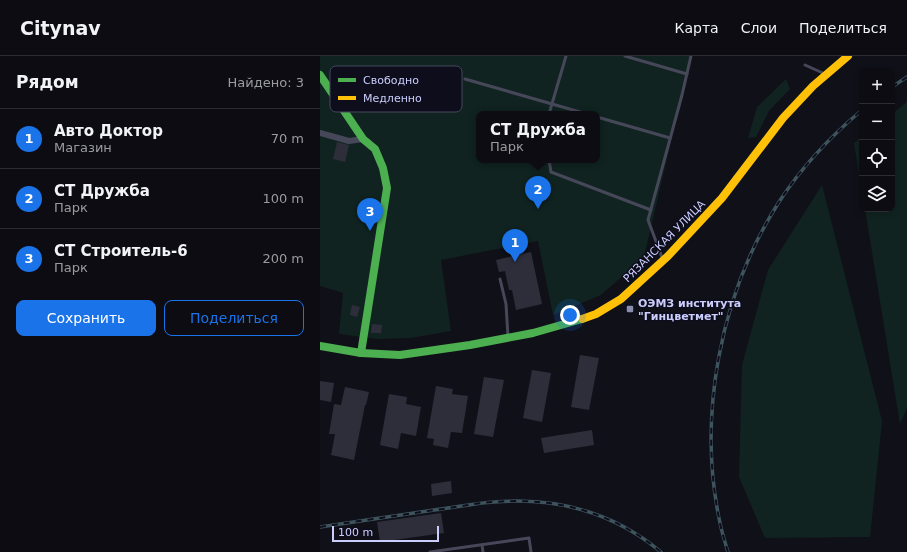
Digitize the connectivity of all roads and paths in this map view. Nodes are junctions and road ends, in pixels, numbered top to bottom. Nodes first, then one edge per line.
1 (566, 56) edge
2 (625, 56) edge
3 (691, 56) edge
4 (848, 56) edge
5 (805, 65) dead end
6 (687, 74) junction
7 (827, 74) junction
8 (320, 75) edge
9 (465, 79) dead end
10 (330, 90) edge
11 (551, 104) junction
12 (550, 111) edge
13 (576, 111) edge
14 (345, 112) edge
15 (600, 118) edge
16 (320, 133) edge
17 (670, 138) junction
18 (363, 139) junction
19 (550, 163) edge
20 (651, 210) junction
21 (663, 260) junction
22 (500, 280) dead end
23 (508, 337) junction
24 (320, 346) edge
25 (361, 353) junction
26 (482, 545) junction
27 (430, 552) edge
28 (483, 552) edge
29 (531, 552) edge

1 - 11 lane
2 - 6 lane
3 - 6 lane
4 - 7 street, РЯЗАНСКАЯ УЛИЦА
5 - 7 lane
6 - 17 lane
7 - 21 street, РЯЗАНСКАЯ УЛИЦА
8 - 10 street
9 - 11 lane
11 - 12 lane
11 - 13 lane
14 - 18 street
15 - 17 lane
16 - 18 street
17 - 20 lane
18 - 25 street
19 - 20 lane
20 - 21 lane
21 - 23 street, РЯЗАНСКАЯ УЛИЦА
22 - 23 lane
23 - 25 street, РЯЗАНСКАЯ УЛИЦА
24 - 25 street, РЯЗАНСКАЯ УЛИЦА
26 - 27 lane
26 - 28 lane
26 - 29 lane

